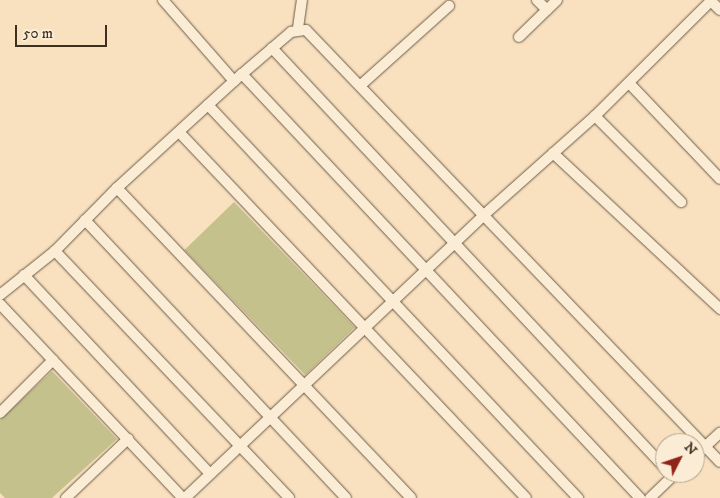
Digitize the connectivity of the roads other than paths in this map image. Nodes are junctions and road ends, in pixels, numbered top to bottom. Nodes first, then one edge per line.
1 (163, 0) edge
2 (302, 0) edge
3 (537, 0) edge
4 (557, 0) edge
5 (711, 0) edge
6 (449, 6) dead end
7 (547, 10) junction
8 (720, 10) edge
9 (298, 28) junction
10 (519, 37) dead end
11 (272, 48) junction
12 (238, 78) junction
13 (629, 83) junction
14 (362, 84) junction
15 (208, 105) junction
16 (595, 116) junction
17 (179, 132) junction
18 (557, 150) junction
19 (720, 179) edge
20 (117, 188) junction
21 (681, 202) dead end
22 (485, 214) junction
23 (85, 220) junction
24 (456, 242) junction
25 (55, 251) junction
26 (428, 269) junction
27 (24, 275) junction
28 (0, 295) edge
29 (395, 300) junction
30 (0, 304) edge
31 (720, 309) edge
32 (367, 327) junction
33 (53, 360) junction
34 (305, 385) junction
35 (0, 413) edge
36 (269, 418) junction
37 (720, 433) edge
38 (128, 439) junction
39 (240, 445) junction
40 (708, 445) junction
41 (705, 448) edge
42 (655, 457) edge
43 (720, 462) edge
44 (210, 474) junction
45 (664, 483) edge
46 (66, 498) edge
47 (184, 498) edge
48 (289, 498) edge
49 (346, 498) edge
50 (411, 498) edge
51 (526, 498) edge
52 (578, 498) edge
53 (640, 498) edge
54 (650, 498) edge

1 - 12 street
2 - 9 street
3 - 7 street
4 - 7 street
5 - 8 street
5 - 13 street
6 - 14 street
7 - 10 street
9 - 11 street
9 - 14 street
11 - 12 street
11 - 24 street
12 - 15 street
12 - 26 street
13 - 16 street
13 - 19 street
14 - 22 street
15 - 17 street
15 - 29 street
16 - 18 street
16 - 21 street
17 - 20 street
17 - 32 street
18 - 22 street
18 - 31 street
20 - 23 street
20 - 34 street
22 - 24 street
22 - 40 street
23 - 25 street
23 - 36 street
24 - 26 street
24 - 42 street
25 - 27 street
25 - 39 street
26 - 29 street
26 - 53 street
27 - 28 street
27 - 44 street
29 - 32 street
29 - 52 street
30 - 33 street
32 - 34 street
32 - 51 street
33 - 35 street
33 - 38 street
34 - 36 street
34 - 50 street
36 - 39 street
36 - 49 street
37 - 40 street
38 - 46 street
38 - 47 street
39 - 44 street
39 - 48 street
40 - 41 street
40 - 43 street
44 - 47 street
45 - 54 street

